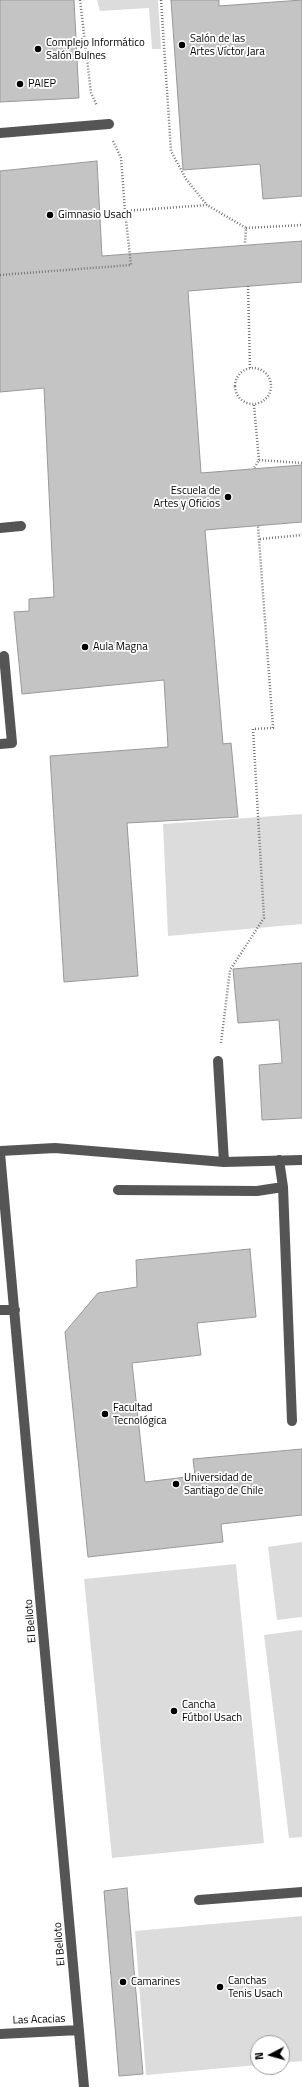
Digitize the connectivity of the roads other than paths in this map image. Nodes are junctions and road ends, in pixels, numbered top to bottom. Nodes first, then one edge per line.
1 (107, 124) road end
2 (0, 134) edge
3 (21, 526) dead end
4 (0, 528) edge
5 (4, 656) dead end
6 (0, 744) edge
7 (218, 1061) road end
8 (0, 1152) edge
9 (279, 1160) junction
10 (302, 1160) edge
11 (224, 1162) junction
12 (283, 1187) junction
13 (118, 1190) dead end
14 (0, 1310) edge
15 (15, 1310) junction
16 (292, 1421) dead end
17 (302, 1892) edge
18 (199, 1900) dead end
19 (79, 2030) junction
20 (0, 2034) edge
21 (84, 2087) edge

1 - 2 street
3 - 4 street
5 - 6 street
7 - 11 street
8 - 11 street
8 - 15 street, El Belloto
9 - 10 street
9 - 11 street
9 - 12 street
12 - 13 street
12 - 16 street
14 - 15 street
15 - 19 street, El Belloto
17 - 18 street
19 - 20 street, Las Acacias
19 - 21 street, El Belloto

